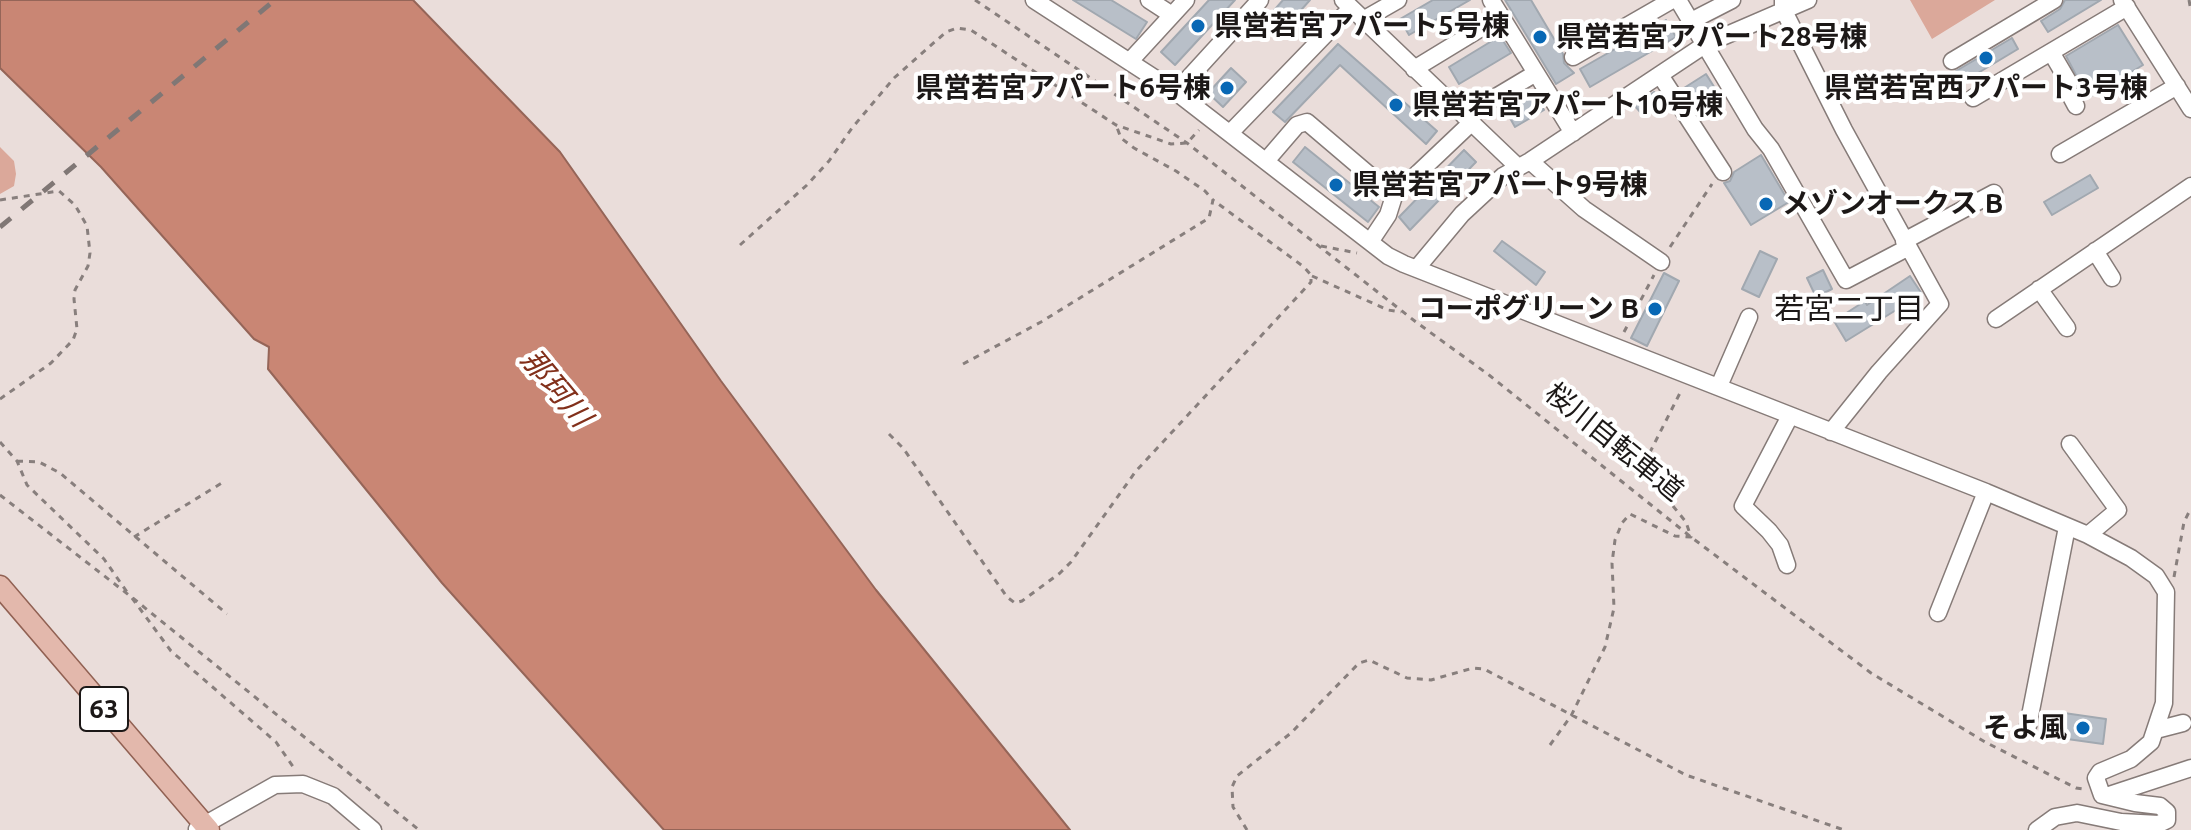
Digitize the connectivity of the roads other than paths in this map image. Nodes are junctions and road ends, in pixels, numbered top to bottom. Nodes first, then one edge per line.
1 (1034, 0) edge
2 (1149, 0) edge
3 (1186, 0) edge
4 (1260, 0) edge
5 (1398, 0) edge
6 (1491, 0) edge
7 (1672, 0) edge
8 (1678, 0) edge
9 (1732, 0) edge
10 (1808, 0) edge
11 (2054, 0) edge
12 (1347, 4) edge
13 (1783, 4) edge
14 (2124, 4) edge
15 (1172, 15) junction
16 (1501, 16) junction
17 (1363, 20) junction
18 (1691, 21) junction
19 (1706, 44) junction
20 (2051, 52) junction
21 (1573, 57) dead end
22 (1130, 61) junction
23 (1952, 61) dead end
24 (1414, 69) junction
25 (1536, 73) junction
26 (1660, 75) junction
27 (2177, 86) junction
28 (1176, 92) junction
29 (1973, 98) dead end
30 (2076, 106) dead end
31 (2191, 109) edge
32 (1467, 120) junction
33 (1230, 133) junction
34 (1573, 133) junction
35 (2060, 154) dead end
36 (1266, 161) junction
37 (1524, 164) junction
38 (1723, 172) dead end
39 (2191, 186) edge
40 (1994, 193) dead end
41 (1394, 196) junction
42 (1370, 242) junction
43 (1905, 244) junction
44 (2095, 251) junction
45 (1661, 262) dead end
46 (1417, 268) junction
47 (2112, 278) dead end
48 (2039, 289) junction
49 (1749, 317) dead end
50 (1996, 319) dead end
51 (2067, 328) dead end
52 (1719, 386) junction
53 (1790, 416) junction
54 (1831, 432) junction
55 (2070, 444) dead end
56 (1986, 492) junction
57 (2067, 527) junction
58 (2088, 535) junction
59 (1787, 565) dead end
60 (0, 586) edge
61 (1938, 613) dead end
62 (2183, 723) dead end
63 (2028, 726) dead end
64 (2156, 730) junction
65 (2191, 768) edge
66 (2102, 795) junction
67 (203, 828) edge
68 (373, 830) edge
69 (2037, 830) edge

1 - 22 street
2 - 15 street
3 - 15 street
4 - 28 street
5 - 17 street
6 - 16 street
7 - 21 street
8 - 18 street
9 - 18 street
10 - 13 street
11 - 23 street
12 - 17 street
12 - 33 street
13 - 19 street
13 - 43 street
14 - 20 street
14 - 27 street
15 - 22 street
16 - 24 street
16 - 25 street
17 - 24 street
18 - 19 street
19 - 26 street
19 - 43 street
20 - 29 street
20 - 30 street
22 - 28 street
24 - 32 street
25 - 32 street
25 - 34 street
26 - 34 street
26 - 38 street
27 - 31 street
27 - 35 street
28 - 33 street
32 - 37 street
32 - 41 street
33 - 36 street
34 - 37 street
36 - 41 street
36 - 42 street
37 - 45 street
37 - 46 street
39 - 44 street
40 - 43 street
41 - 42 street
42 - 46 street
43 - 54 street
44 - 47 street
44 - 48 street
46 - 52 street
48 - 50 street
48 - 51 street
49 - 52 street
52 - 53 street
53 - 54 street
53 - 59 street
54 - 56 street
55 - 58 street
56 - 57 street
56 - 61 street
57 - 58 street
57 - 63 street
58 - 64 street
60 - 67 main road, 63
62 - 64 street
64 - 66 street
65 - 66 street
66 - 69 street
67 - 68 street

